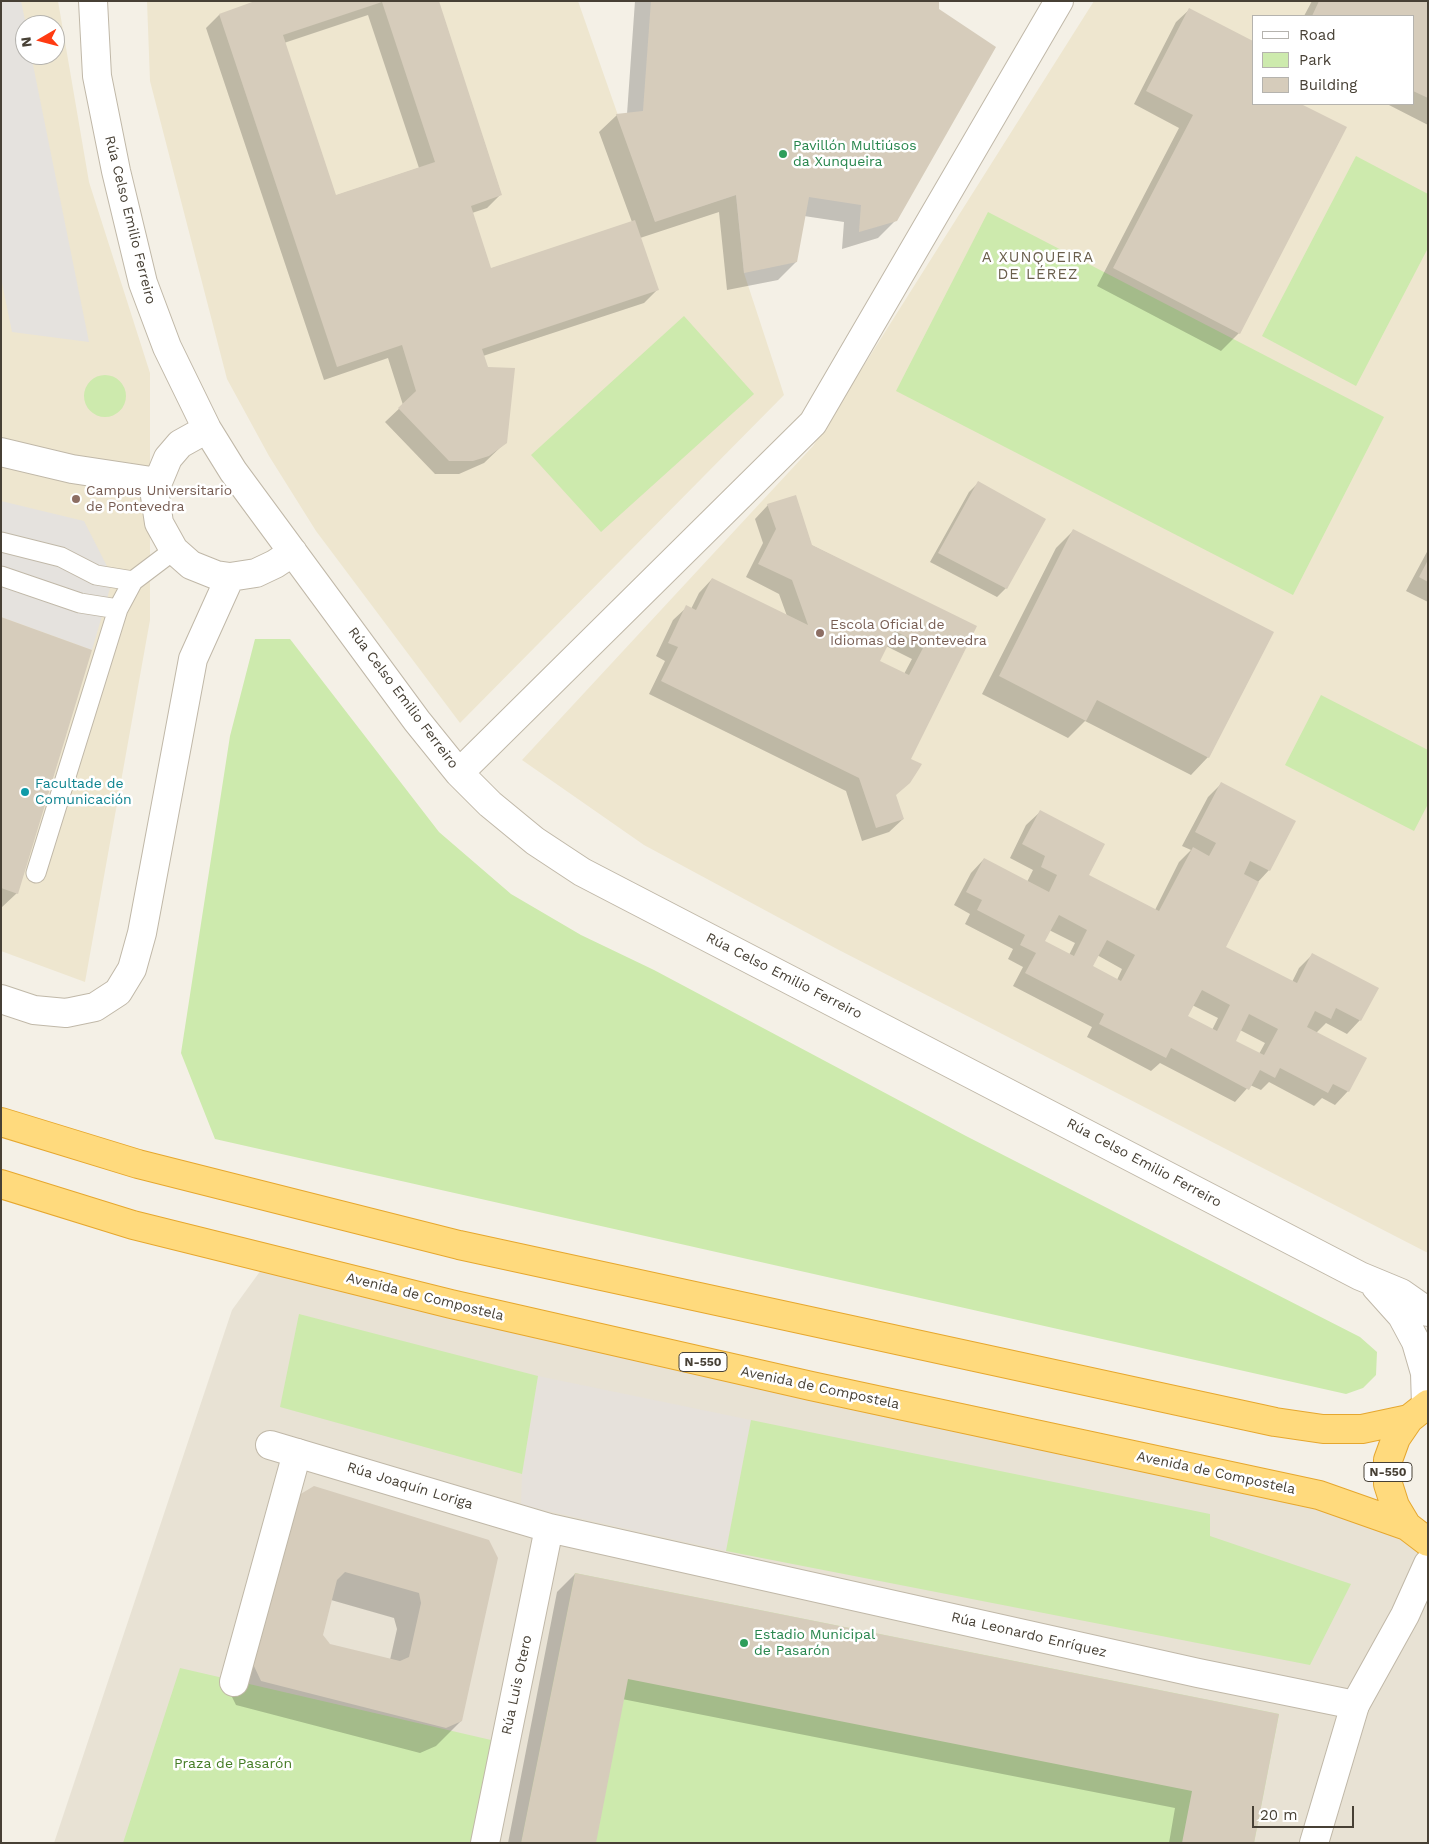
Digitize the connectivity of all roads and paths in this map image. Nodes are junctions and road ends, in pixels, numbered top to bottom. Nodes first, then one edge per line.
1 (92, 1) edge
2 (1059, 1) edge
3 (207, 429) junction
4 (1, 452) edge
5 (158, 482) junction
6 (1, 542) edge
7 (174, 550) junction
8 (293, 552) junction
9 (1, 576) edge
10 (230, 577) junction
11 (133, 581) junction
12 (118, 609) junction
13 (459, 772) junction
14 (36, 873) dead end
15 (1, 999) edge
16 (1, 1122) edge
17 (1, 1184) edge
18 (1372, 1282) junction
19 (1426, 1309) edge
20 (1421, 1409) edge
21 (270, 1445) dead end
22 (297, 1453) junction
23 (549, 1528) junction
24 (1418, 1534) edge
25 (1428, 1564) edge
26 (234, 1682) dead end
27 (1355, 1705) junction
28 (485, 1843) edge
29 (1314, 1843) edge

1 - 3 street, Rúa Celso Emilio Ferreiro
2 - 13 street
3 - 5 street
3 - 8 street, Rúa Celso Emilio Ferreiro
4 - 5 street
5 - 7 street
6 - 11 lane
7 - 10 street
7 - 11 lane
8 - 10 street
8 - 13 street, Rúa Celso Emilio Ferreiro
9 - 12 lane
10 - 15 street
11 - 12 lane
12 - 14 lane
13 - 18 street, Rúa Celso Emilio Ferreiro
16 - 20 highway
17 - 24 highway, Avenida de Compostela / N-550
18 - 19 street
18 - 20 street
20 - 24 highway, N-550
21 - 22 street, Rúa Joaquín Loriga
22 - 23 street, Rúa Joaquín Loriga
22 - 26 street
23 - 27 street, Rúa Leonardo Enríquez
23 - 28 street, Rúa Luis Otero
25 - 27 street
27 - 29 street

